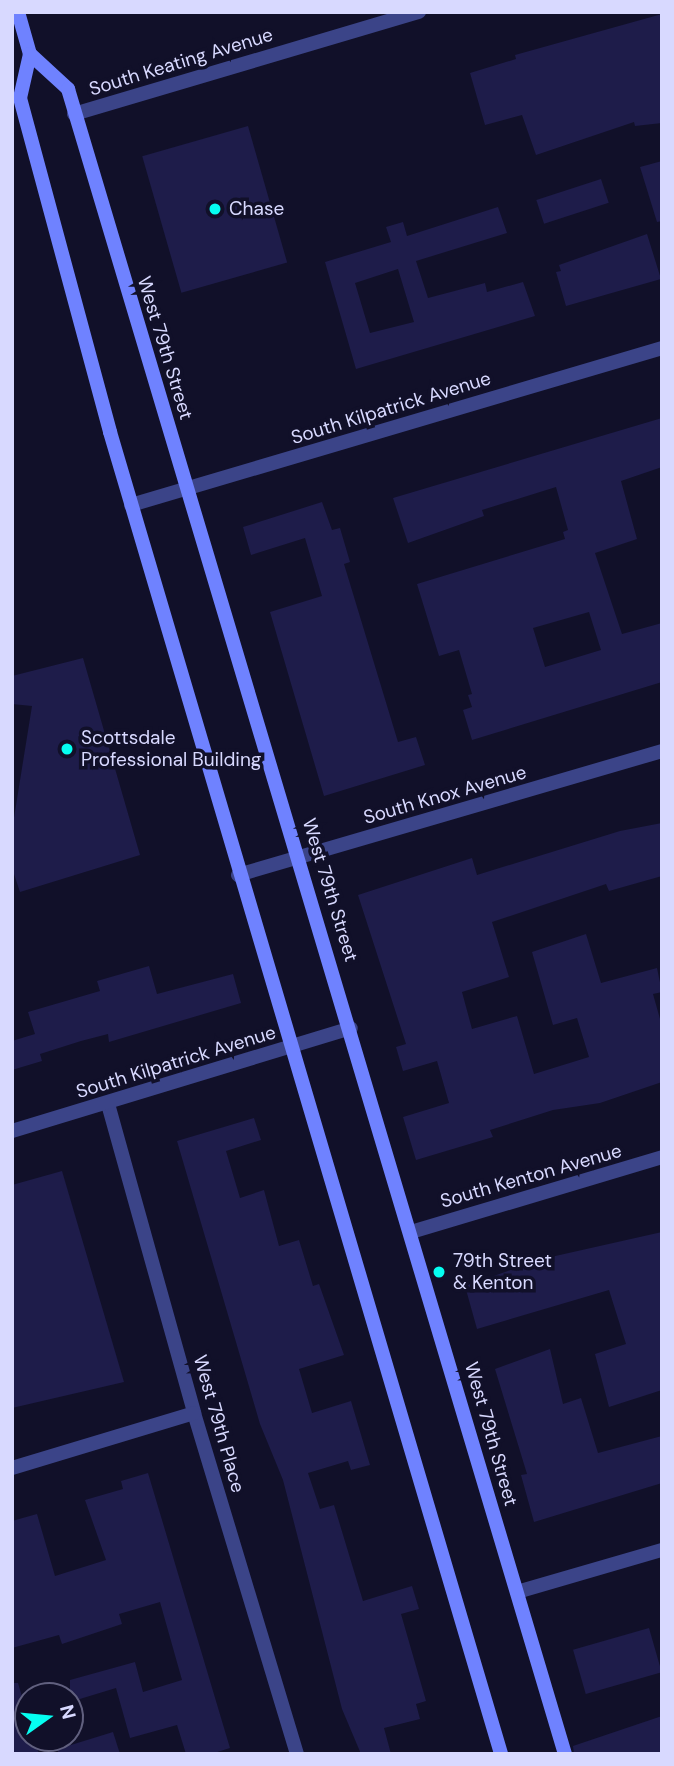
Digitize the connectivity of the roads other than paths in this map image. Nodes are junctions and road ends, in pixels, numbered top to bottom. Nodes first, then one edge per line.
1 (18, 12) edge
2 (419, 12) edge
3 (30, 54) junction
4 (74, 114) junction
5 (662, 348) edge
6 (187, 489) junction
7 (131, 505) junction
8 (662, 751) edge
9 (300, 858) junction
10 (238, 875) junction
11 (351, 1028) junction
12 (289, 1047) junction
13 (108, 1104) junction
14 (12, 1131) edge
15 (662, 1157) edge
16 (411, 1232) junction
17 (194, 1413) junction
18 (12, 1468) edge
19 (662, 1550) edge
20 (517, 1592) junction
21 (297, 1754) edge
22 (500, 1754) edge
23 (565, 1754) edge

1 - 3 main road
2 - 4 street, South Keating Avenue
3 - 4 main road, West 79th Street
3 - 7 main road
4 - 6 main road, West 79th Street
5 - 6 street, South Kilpatrick Avenue
6 - 7 street, South Kilpatrick Avenue
6 - 9 main road, West 79th Street
7 - 10 main road
8 - 9 street, South Knox Avenue
9 - 10 street, South Knox Avenue
9 - 11 main road, West 79th Street
10 - 12 main road
11 - 12 street, South Kilpatrick Avenue
11 - 16 main road, West 79th Street
12 - 13 street, South Kilpatrick Avenue
12 - 22 main road
13 - 14 street, South Kilpatrick Avenue
13 - 17 street, West 79th Place
15 - 16 street, South Kenton Avenue
16 - 20 main road, West 79th Street
17 - 18 street
17 - 21 street, West 79th Place
19 - 20 street
20 - 23 main road, West 79th Street

